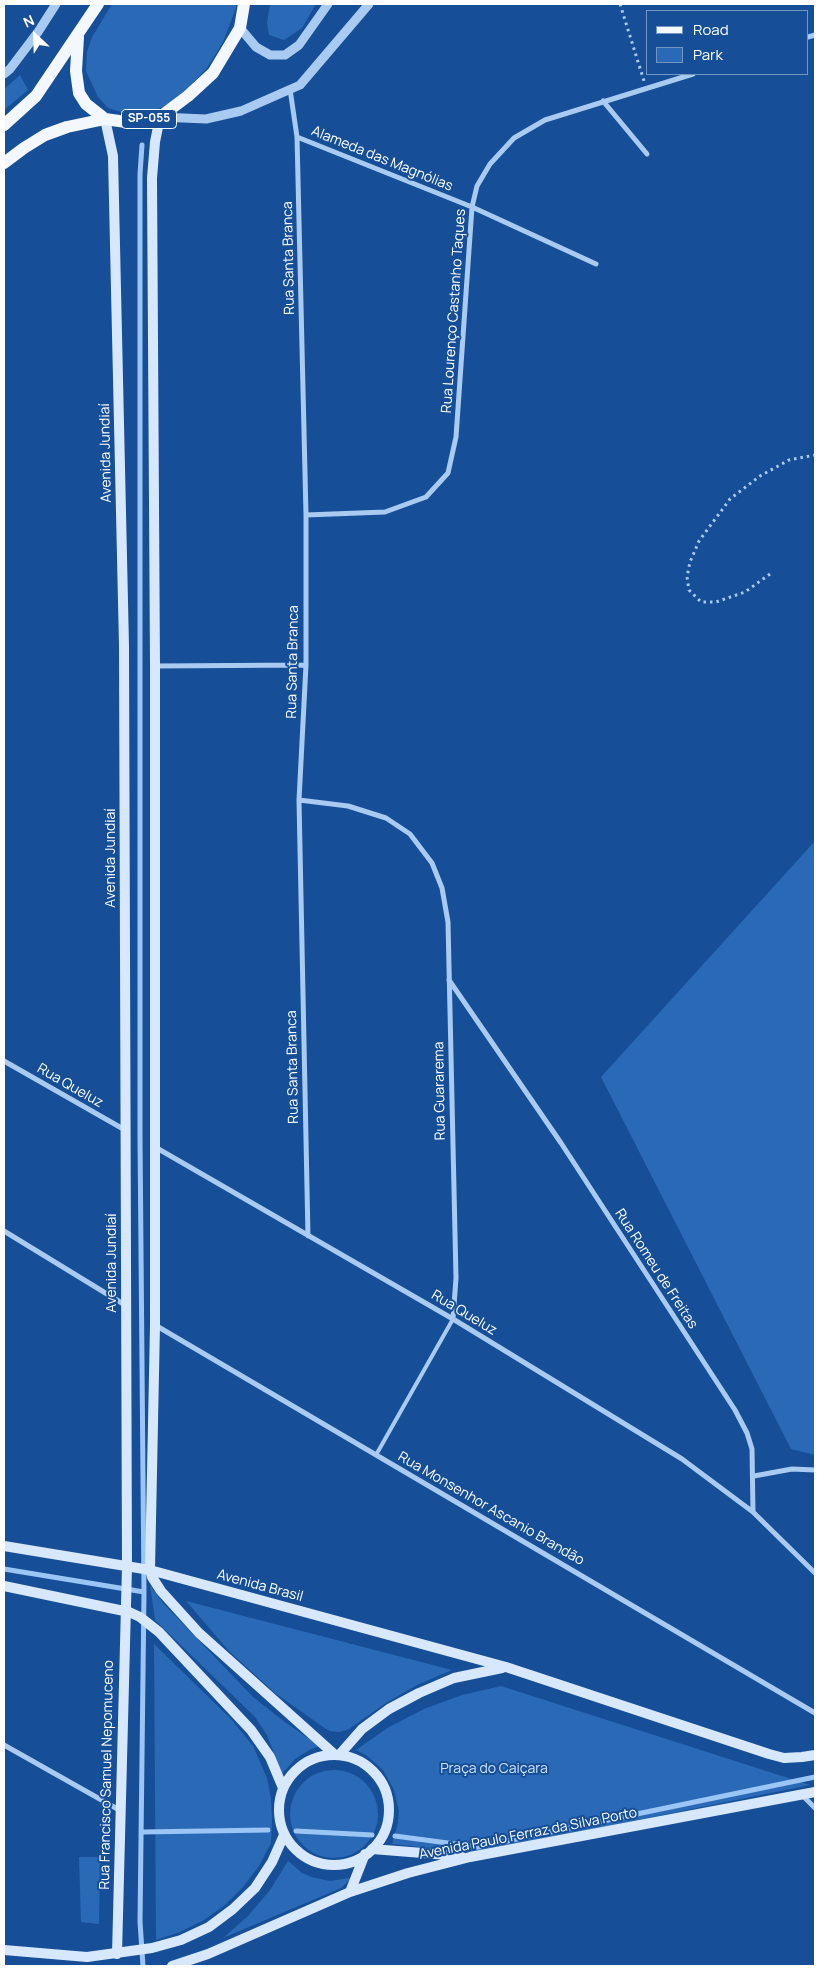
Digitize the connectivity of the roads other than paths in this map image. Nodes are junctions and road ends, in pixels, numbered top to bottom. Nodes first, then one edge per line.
1 (56, 4) edge
2 (98, 4) edge
3 (244, 4) edge
4 (328, 4) edge
5 (368, 4) edge
6 (240, 28) junction
7 (78, 34) junction
8 (4, 74) edge
9 (690, 75) edge
10 (290, 89) junction
11 (604, 101) junction
12 (160, 117) junction
13 (105, 119) junction
14 (4, 125) edge
15 (297, 137) junction
16 (647, 154) dead end
17 (4, 163) edge
18 (472, 207) junction
19 (596, 264) dead end
20 (306, 515) junction
21 (306, 665) junction
22 (155, 666) junction
23 (299, 800) junction
24 (449, 980) junction
25 (4, 1060) edge
26 (126, 1130) junction
27 (155, 1147) junction
28 (4, 1231) edge
29 (308, 1236) junction
30 (126, 1305) junction
31 (453, 1319) junction
32 (154, 1325) junction
33 (376, 1455) junction
34 (815, 1470) edge
35 (754, 1476) junction
36 (753, 1512) junction
37 (4, 1546) edge
38 (128, 1570) junction
39 (147, 1570) junction
40 (815, 1573) edge
41 (4, 1586) edge
42 (125, 1598) joint
43 (124, 1611) junction
44 (506, 1667) junction
45 (815, 1712) edge
46 (4, 1745) edge
47 (337, 1754) junction
48 (815, 1755) edge
49 (283, 1788) junction
50 (815, 1792) edge
51 (802, 1795) junction
52 (815, 1808) edge
53 (121, 1812) junction
54 (284, 1835) junction
55 (369, 1852) junction
56 (470, 1857) junction
57 (350, 1892) junction
58 (4, 1950) edge
59 (122, 1953) junction
60 (172, 1966) edge

1 - 8 street
2 - 7 main road
3 - 6 main road, SP-055
4 - 6 street
5 - 10 street
6 - 12 main road, SP-055
7 - 13 main road, SP-055
7 - 14 main road
9 - 11 street, Rua Lourenço Castanho Taques
10 - 12 street
10 - 15 street, Rua Santa Branca
11 - 16 street
11 - 18 street, Rua Lourenço Castanho Taques
12 - 13 main road, SP-055
12 - 22 main road
13 - 17 main road, SP-055
13 - 26 main road, Avenida Jundiaí
15 - 18 street, Alameda das Magnólias
15 - 20 street, Rua Santa Branca
18 - 19 street, Alameda das Magnólias
18 - 20 street, Rua Lourenço Castanho Taques
20 - 21 street, Rua Santa Branca
21 - 22 street
21 - 23 street, Rua Santa Branca
22 - 27 main road
23 - 24 street, Rua Guararema
23 - 29 street, Rua Santa Branca
24 - 31 street, Rua Guararema
24 - 35 street, Rua Romeu de Freitas
25 - 26 street, Rua Queluz
26 - 30 main road, Avenida Jundiaí
27 - 29 street, Rua Queluz
27 - 32 main road
28 - 30 street
29 - 31 street, Rua Queluz
30 - 38 main road, Avenida Jundiaí
31 - 33 lane, Rua Guararema
31 - 36 street, Rua Queluz
32 - 33 street, Rua Monsenhor Ascanio Brandão
32 - 39 main road
33 - 45 street, Rua Monsenhor Ascanio Brandão
34 - 35 street
35 - 36 street, Rua Romeu de Freitas
36 - 40 street
37 - 38 main road, Avenida Brasil
38 - 39 main road, Avenida Brasil
38 - 42 main road, Avenida Jundiaí
39 - 44 main road, Avenida Brasil
39 - 47 main road
41 - 43 main road
42 - 43 main road, Rua Francisco Samuel Nepomuceno
43 - 49 main road
43 - 53 main road, Rua Francisco Samuel Nepomuceno
44 - 47 main road
44 - 48 main road
46 - 53 street
47 - 49 main road
47 - 55 main road
49 - 54 main road
50 - 51 main road, Avenida Paulo Ferraz da Silva Porto
51 - 52 street
51 - 56 main road, Avenida Paulo Ferraz da Silva Porto
53 - 59 main road, Rua Francisco Samuel Nepomuceno
54 - 55 main road
54 - 59 main road
55 - 56 main road
55 - 57 main road
56 - 57 main road, Avenida Paulo Ferraz da Silva Porto
57 - 60 main road, Avenida Paulo Ferraz da Silva Porto
58 - 59 main road

